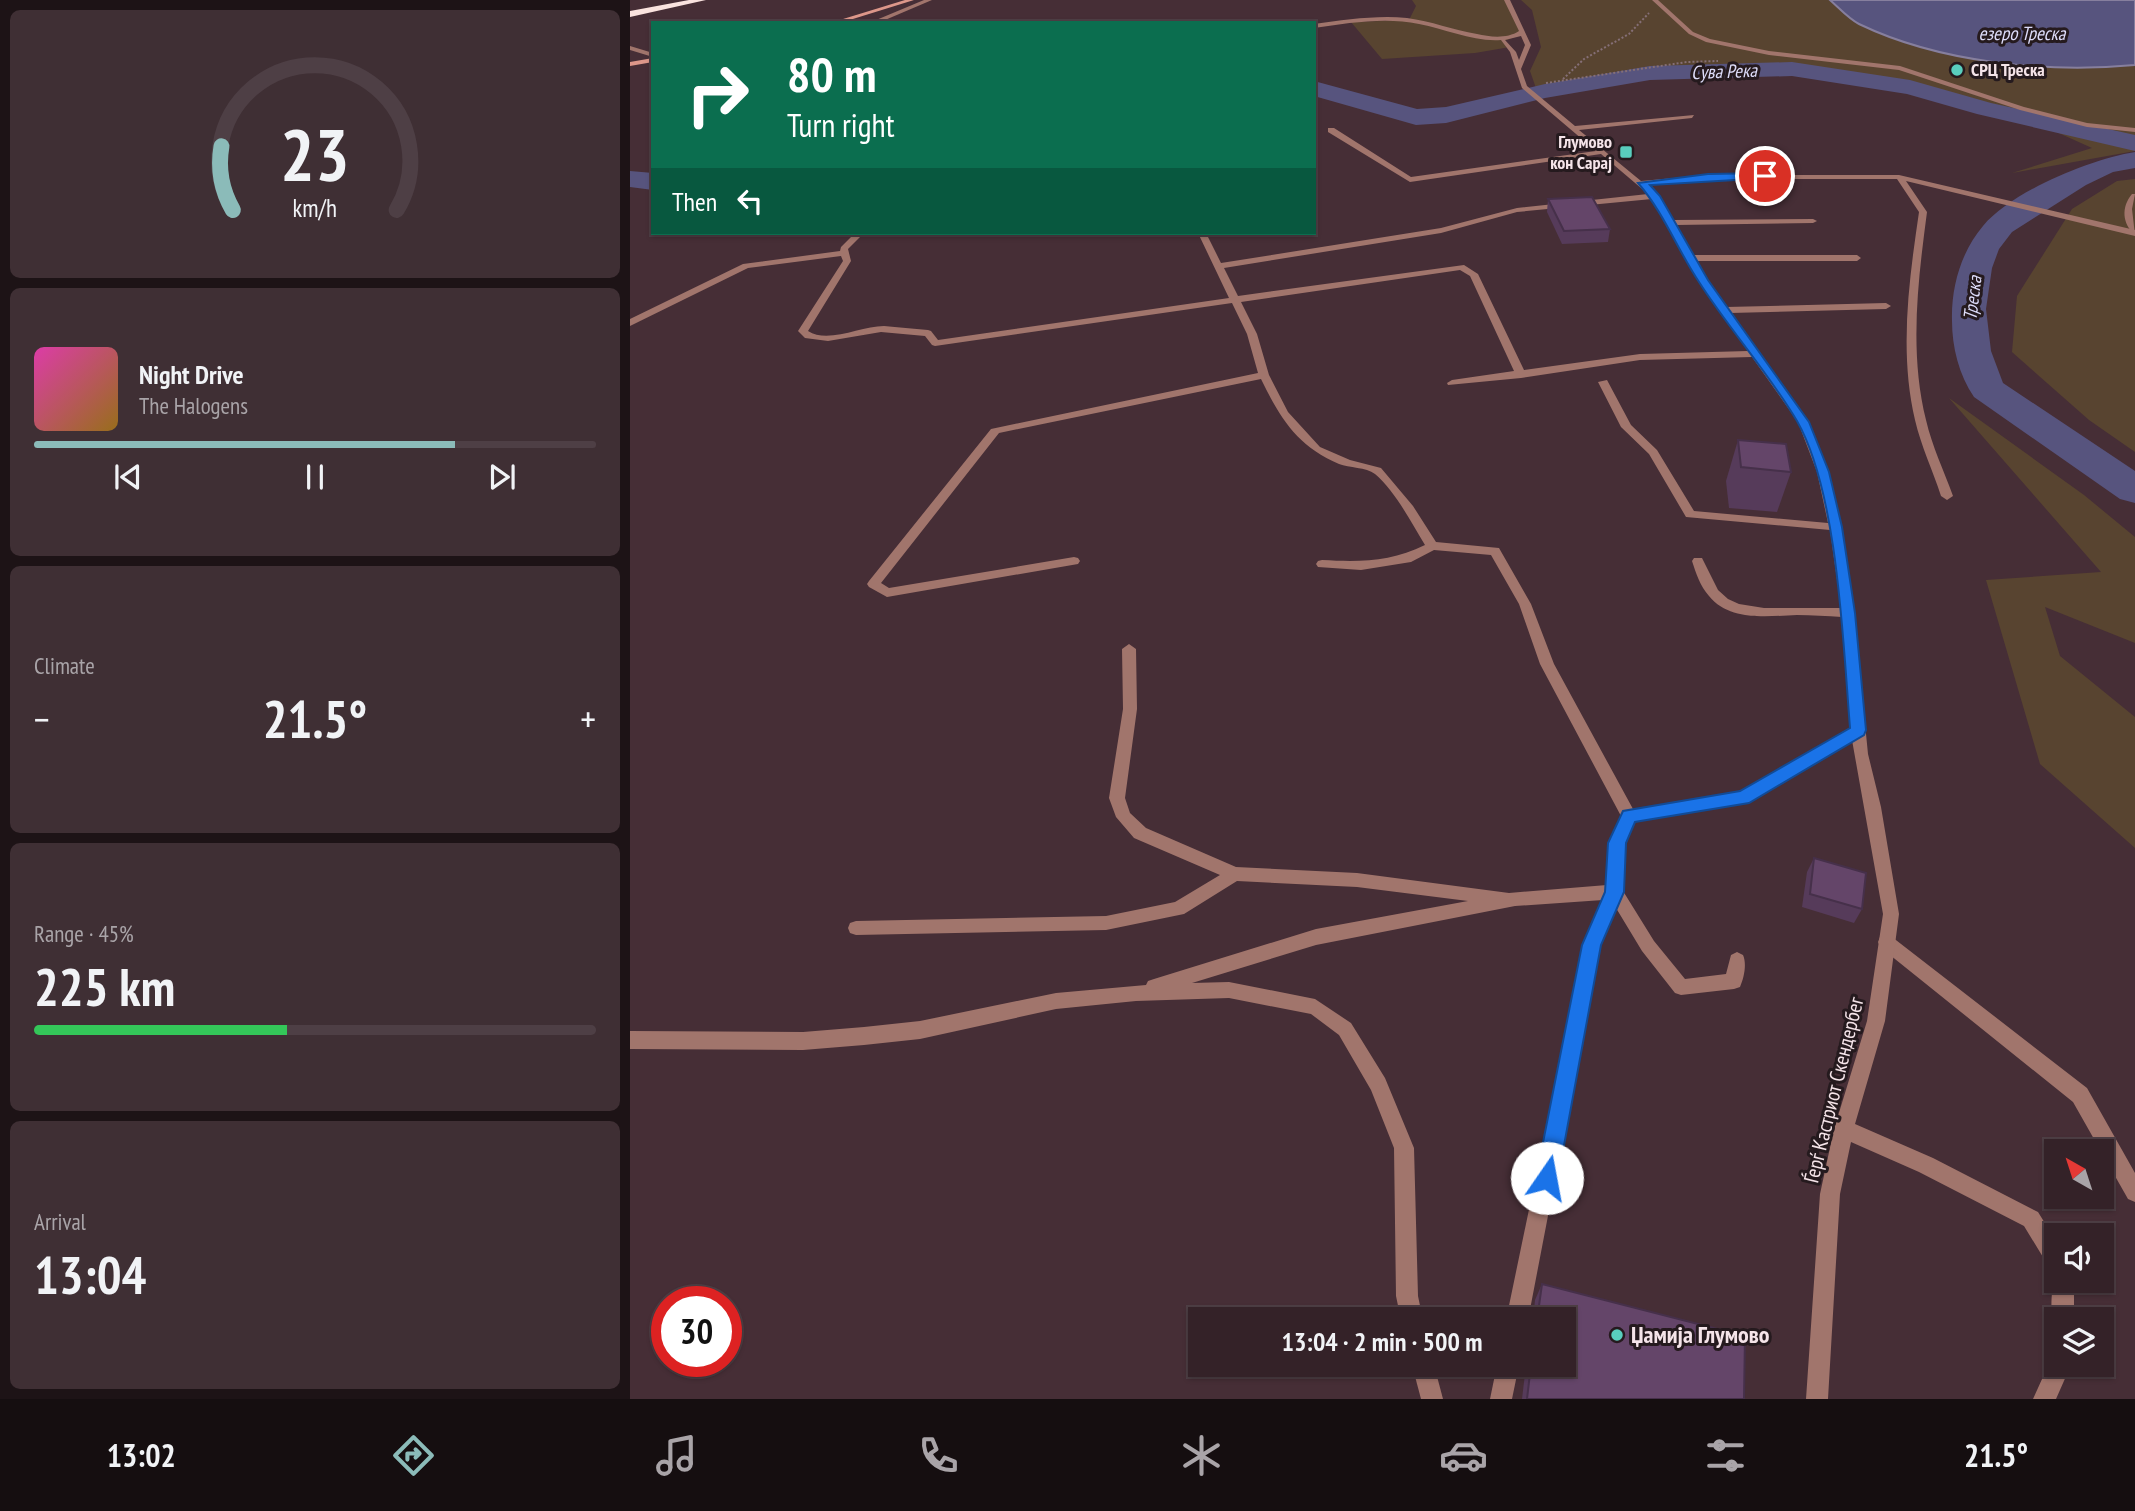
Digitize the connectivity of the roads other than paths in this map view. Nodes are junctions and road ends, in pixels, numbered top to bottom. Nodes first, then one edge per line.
1 (670, 0) edge
2 (702, 0) edge
3 (911, 0) edge
4 (929, 0) edge
5 (1507, 0) edge
6 (1656, 3) edge
7 (630, 8) edge
8 (630, 14) edge
9 (840, 21) edge
10 (877, 21) edge
11 (1316, 26) edge
12 (1522, 30) junction
13 (1503, 41) junction
14 (630, 48) edge
15 (651, 57) edge
16 (651, 59) edge
17 (630, 64) edge
18 (1518, 69) junction
19 (1692, 116) dead end
20 (1573, 128) junction
21 (1331, 130) dead end
22 (2135, 130) edge
23 (1602, 152) junction
24 (1899, 177) junction
25 (1642, 183) junction
26 (1656, 196) junction
27 (2135, 196) edge
28 (1813, 220) dead end
29 (1671, 223) junction
30 (2135, 233) edge
31 (858, 235) edge
32 (1203, 235) edge
33 (846, 253) junction
34 (1691, 258) junction
35 (1857, 258) dead end
36 (1221, 266) junction
37 (1234, 297) junction
38 (1886, 306) dead end
39 (1723, 310) junction
40 (630, 323) edge
41 (1755, 354) junction
42 (1265, 375) junction
43 (1521, 375) junction
44 (1603, 382) dead end
45 (1452, 383) dead end
46 (1947, 496) dead end
47 (1835, 527) junction
48 (1432, 546) junction
49 (1074, 561) dead end
50 (1698, 561) dead end
51 (1322, 564) dead end
52 (1848, 613) junction
53 (1129, 649) dead end
54 (1858, 730) junction
55 (1629, 816) junction
56 (1235, 874) junction
57 (1615, 892) junction
58 (1515, 899) junction
59 (856, 928) dead end
60 (1886, 942) junction
61 (1737, 960) dead end
62 (1136, 993) junction
63 (630, 1040) edge
64 (1844, 1129) junction
65 (2135, 1192) edge
66 (2044, 1240) edge
67 (1409, 1307) edge
68 (1520, 1307) edge
69 (1426, 1377) edge
70 (1506, 1377) edge
71 (2054, 1377) edge
72 (1432, 1399) edge
73 (1501, 1399) edge
74 (1817, 1399) edge
75 (2044, 1399) edge

1 - 7 highway
2 - 8 highway
3 - 9 main road
4 - 10 street
5 - 12 street
6 - 22 street
11 - 13 street
12 - 13 street
12 - 18 street
13 - 18 street
14 - 15 street
16 - 17 main road
18 - 20 street, Ѓерѓ Кастриот Скендербег
19 - 20 street
20 - 23 street, Ѓерѓ Кастриот Скендербег
21 - 23 street
23 - 25 street, Ѓерѓ Кастриот Скендербег
24 - 25 street
24 - 30 street
24 - 46 street
25 - 26 street, Ѓерѓ Кастриот Скендербег
26 - 29 street, Ѓерѓ Кастриот Скендербег
26 - 36 street
27 - 30 street
28 - 29 street
29 - 34 street, Ѓерѓ Кастриот Скендербег
31 - 33 street
32 - 36 street
33 - 37 street
33 - 40 street
34 - 35 street
34 - 39 street, Ѓерѓ Кастриот Скендербег
36 - 37 street
37 - 42 street
37 - 43 street
38 - 39 street
39 - 41 street, Ѓерѓ Кастриот Скендербег
41 - 43 street
41 - 47 street, Ѓерѓ Кастриот Скендербег
42 - 48 street
42 - 49 street
43 - 45 street
44 - 47 street
47 - 52 street, Ѓерѓ Кастриот Скендербег
48 - 51 street
48 - 55 street
50 - 52 street
52 - 54 street, Ѓерѓ Кастриот Скендербег
53 - 56 street
54 - 55 street
54 - 60 street, Ѓерѓ Кастриот Скендербег
55 - 57 street
56 - 58 street
56 - 59 street
57 - 58 street
57 - 61 street
57 - 68 street
58 - 62 street
60 - 64 street, Ѓерѓ Кастриот Скендербег
60 - 65 street
62 - 63 street
62 - 67 street
64 - 66 street
64 - 74 street, Ѓерѓ Кастриот Скендербег
69 - 72 street
70 - 73 street
71 - 75 street

